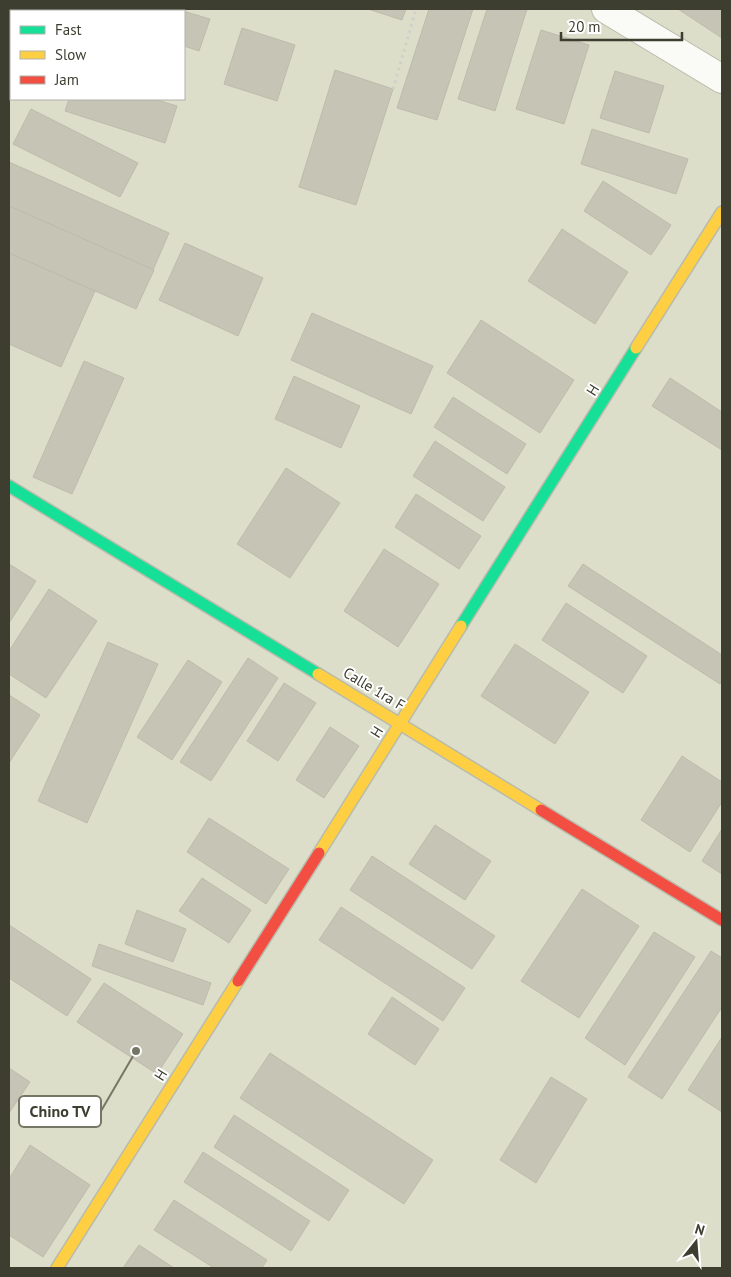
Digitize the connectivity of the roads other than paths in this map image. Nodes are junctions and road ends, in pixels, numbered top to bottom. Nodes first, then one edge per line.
1 (606, 9) edge
2 (722, 79) edge
3 (722, 212) edge
4 (9, 486) edge
5 (401, 723) junction
6 (722, 920) edge
7 (57, 1268) edge

1 - 2 street
3 - 5 street, H
4 - 5 street, Calle 1ra F
5 - 6 street, Calle 1ra F
5 - 7 street, H

